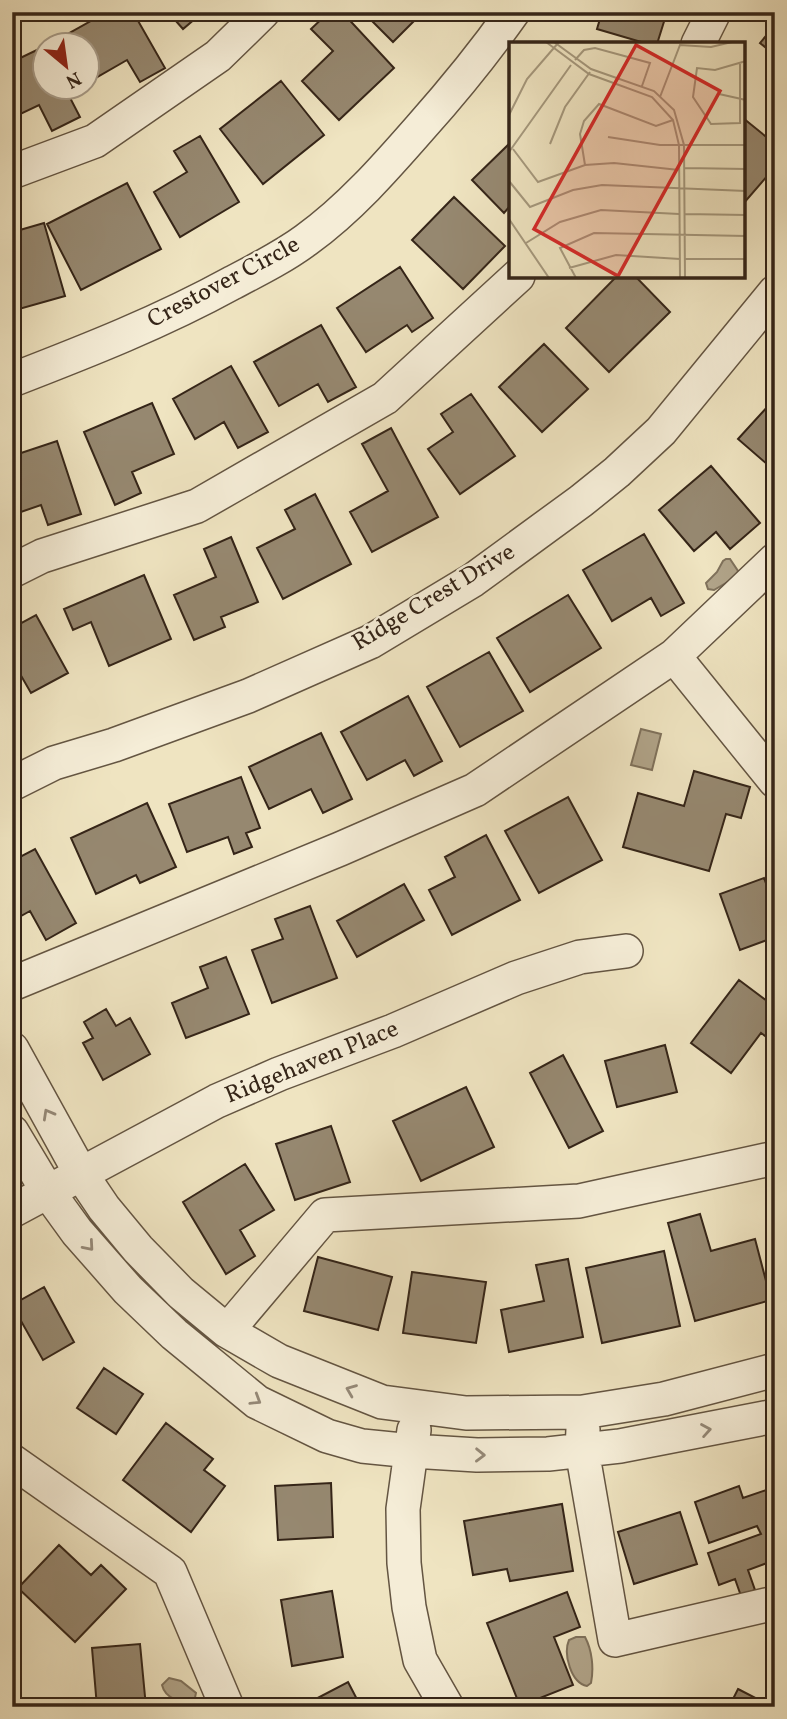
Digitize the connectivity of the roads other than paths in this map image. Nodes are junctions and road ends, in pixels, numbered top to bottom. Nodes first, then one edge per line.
1 (262, 12) edge
2 (513, 12) edge
3 (715, 12) edge
4 (699, 42) edge
5 (12, 172) edge
6 (516, 278) edge
7 (775, 292) edge
8 (12, 380) edge
9 (775, 560) edge
10 (12, 571) edge
11 (674, 656) junction
12 (775, 781) edge
13 (12, 784) edge
14 (626, 951) dead end
15 (12, 984) edge
16 (12, 1049) edge
17 (12, 1132) edge
18 (775, 1158) edge
19 (81, 1174) junction
20 (48, 1192) junction
21 (12, 1211) edge
22 (227, 1331) junction
23 (775, 1370) edge
24 (416, 1406) junction
25 (583, 1412) junction
26 (775, 1416) edge
27 (582, 1450) junction
28 (412, 1451) junction
29 (12, 1461) edge
30 (775, 1603) edge
31 (227, 1707) edge
32 (447, 1707) edge

1 - 5 street
2 - 8 street, Crestover Circle
3 - 4 street
6 - 10 street
7 - 13 street, Ridge Crest Drive
9 - 11 street
11 - 12 street
11 - 15 street
14 - 19 street, Ridgehaven Place
19 -> 16 street
17 - 20 street
18 - 22 street
19 - 20 street, Ridgehaven Place
19 - 22 street
20 - 21 street, Ridgehaven Place
20 -> 28 street
24 -> 22 street
23 - 25 street
24 - 25 street
24 - 28 street
25 - 27 street
27 -> 26 street
28 -> 27 street
27 - 30 street
28 - 32 street
29 - 31 street

